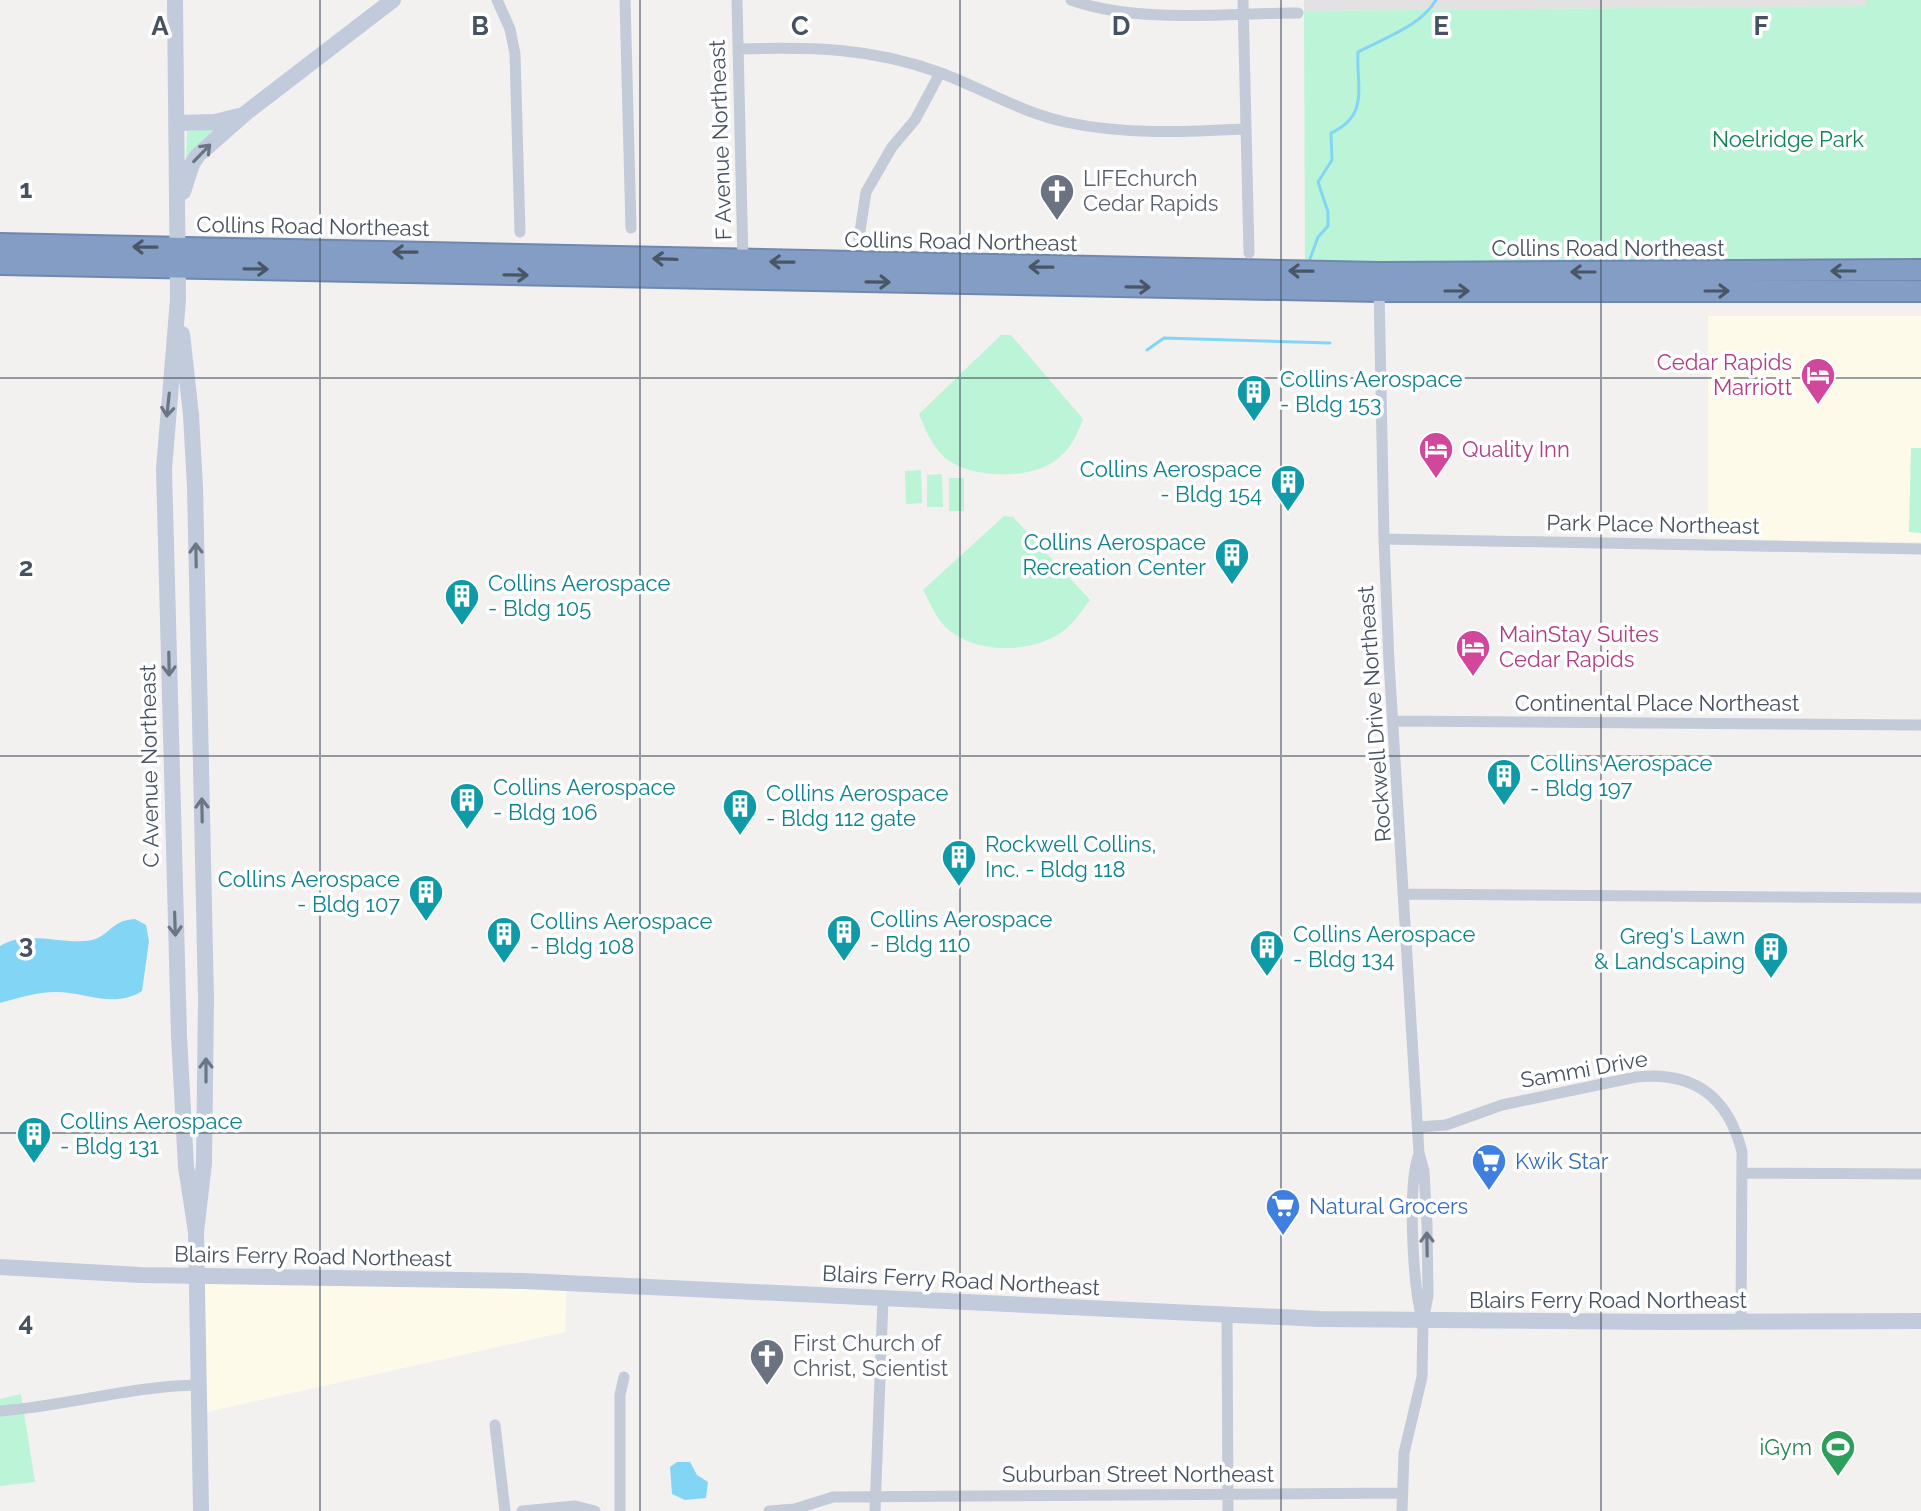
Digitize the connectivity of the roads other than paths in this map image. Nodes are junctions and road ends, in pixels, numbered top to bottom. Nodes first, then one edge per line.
1 (175, 0) edge
2 (393, 0) edge
3 (497, 0) edge
4 (625, 0) edge
5 (737, 0) edge
6 (1071, 0) edge
7 (1243, 0) edge
8 (1243, 13) junction
9 (1298, 13) dead end
10 (738, 49) junction
11 (940, 73) junction
12 (247, 112) junction
13 (178, 123) junction
14 (1246, 129) junction
15 (178, 209) junction
16 (631, 228) dead end
17 (520, 232) dead end
18 (859, 238) dead end
19 (0, 244) edge
20 (1249, 253) dead end
21 (178, 258) junction
22 (0, 264) edge
23 (744, 270) junction
24 (1921, 270) edge
25 (1379, 282) junction
26 (1921, 291) edge
27 (178, 299) junction
28 (1384, 539) junction
29 (1921, 549) edge
30 (1394, 721) junction
31 (1921, 725) edge
32 (1405, 894) junction
33 (1921, 898) edge
34 (1419, 1127) junction
35 (1743, 1173) junction
36 (1921, 1174) edge
37 (196, 1232) junction
38 (0, 1267) edge
39 (196, 1275) junction
40 (883, 1299) junction
41 (1227, 1315) junction
42 (1423, 1321) junction
43 (1921, 1321) edge
44 (1741, 1322) junction
45 (624, 1377) dead end
46 (197, 1385) junction
47 (0, 1411) edge
48 (495, 1425) dead end
49 (1402, 1493) junction
50 (1228, 1494) junction
51 (875, 1496) junction
52 (201, 1511) edge
53 (505, 1511) edge
54 (522, 1511) edge
55 (595, 1511) edge
56 (620, 1511) edge
57 (769, 1511) edge
58 (875, 1511) edge
59 (1228, 1511) edge
60 (1402, 1511) edge

1 - 13 main road, C Avenue Northeast
2 - 12 main road
3 - 17 street
4 - 16 street
5 - 10 street, F Avenue Northeast
6 - 8 street
7 - 8 street
8 - 9 street
8 - 14 street
10 - 11 street
10 - 23 street, F Avenue Northeast
11 - 14 street
11 - 18 street
12 - 13 main road
15 -> 12 main road
13 - 15 main road, C Avenue Northeast
14 - 20 street
15 - 21 main road, C Avenue Northeast
21 -> 19 highway, Collins Road Northeast
21 - 22 highway, Collins Road Northeast
21 - 23 highway, Collins Road Northeast
21 - 27 main road, C Avenue Northeast
23 - 25 highway, Collins Road Northeast
24 -> 25 highway, Collins Road Northeast
25 -> 26 highway, Collins Road Northeast
25 - 28 street, Rockwell Drive Northeast
37 -> 27 main road, C Avenue Northeast
27 -> 37 main road, C Avenue Northeast
28 - 29 street, Park Place Northeast
28 - 30 street, Rockwell Drive Northeast
30 - 31 street, Continental Place Northeast
30 - 32 street, Rockwell Drive Northeast
32 - 33 street
32 - 34 street, Rockwell Drive Northeast
34 - 35 street, Sammi Drive
34 - 42 street, Rockwell Drive Northeast
35 - 36 street
35 - 44 street, Sammi Drive
37 - 39 main road, C Avenue Northeast
38 - 39 main road, Blairs Ferry Road Northeast
39 - 40 main road, Blairs Ferry Road Northeast
39 - 46 main road, C Avenue Northeast
40 - 41 main road, Blairs Ferry Road Northeast
40 - 51 street
41 - 42 main road, Blairs Ferry Road Northeast
41 - 50 street
42 - 44 main road, Blairs Ferry Road Northeast
42 - 49 street, Rockwell Drive Northeast
43 - 44 main road, Blairs Ferry Road Northeast
45 - 56 street
46 - 47 street
46 - 52 main road, C Avenue Northeast
48 - 53 street
49 - 50 street, Suburban Street Northeast
49 - 60 street, Rockwell Drive Northeast
50 - 51 street, Suburban Street Northeast
50 - 59 street
51 - 57 street, Suburban Street Northeast
51 - 58 street
54 - 55 street

